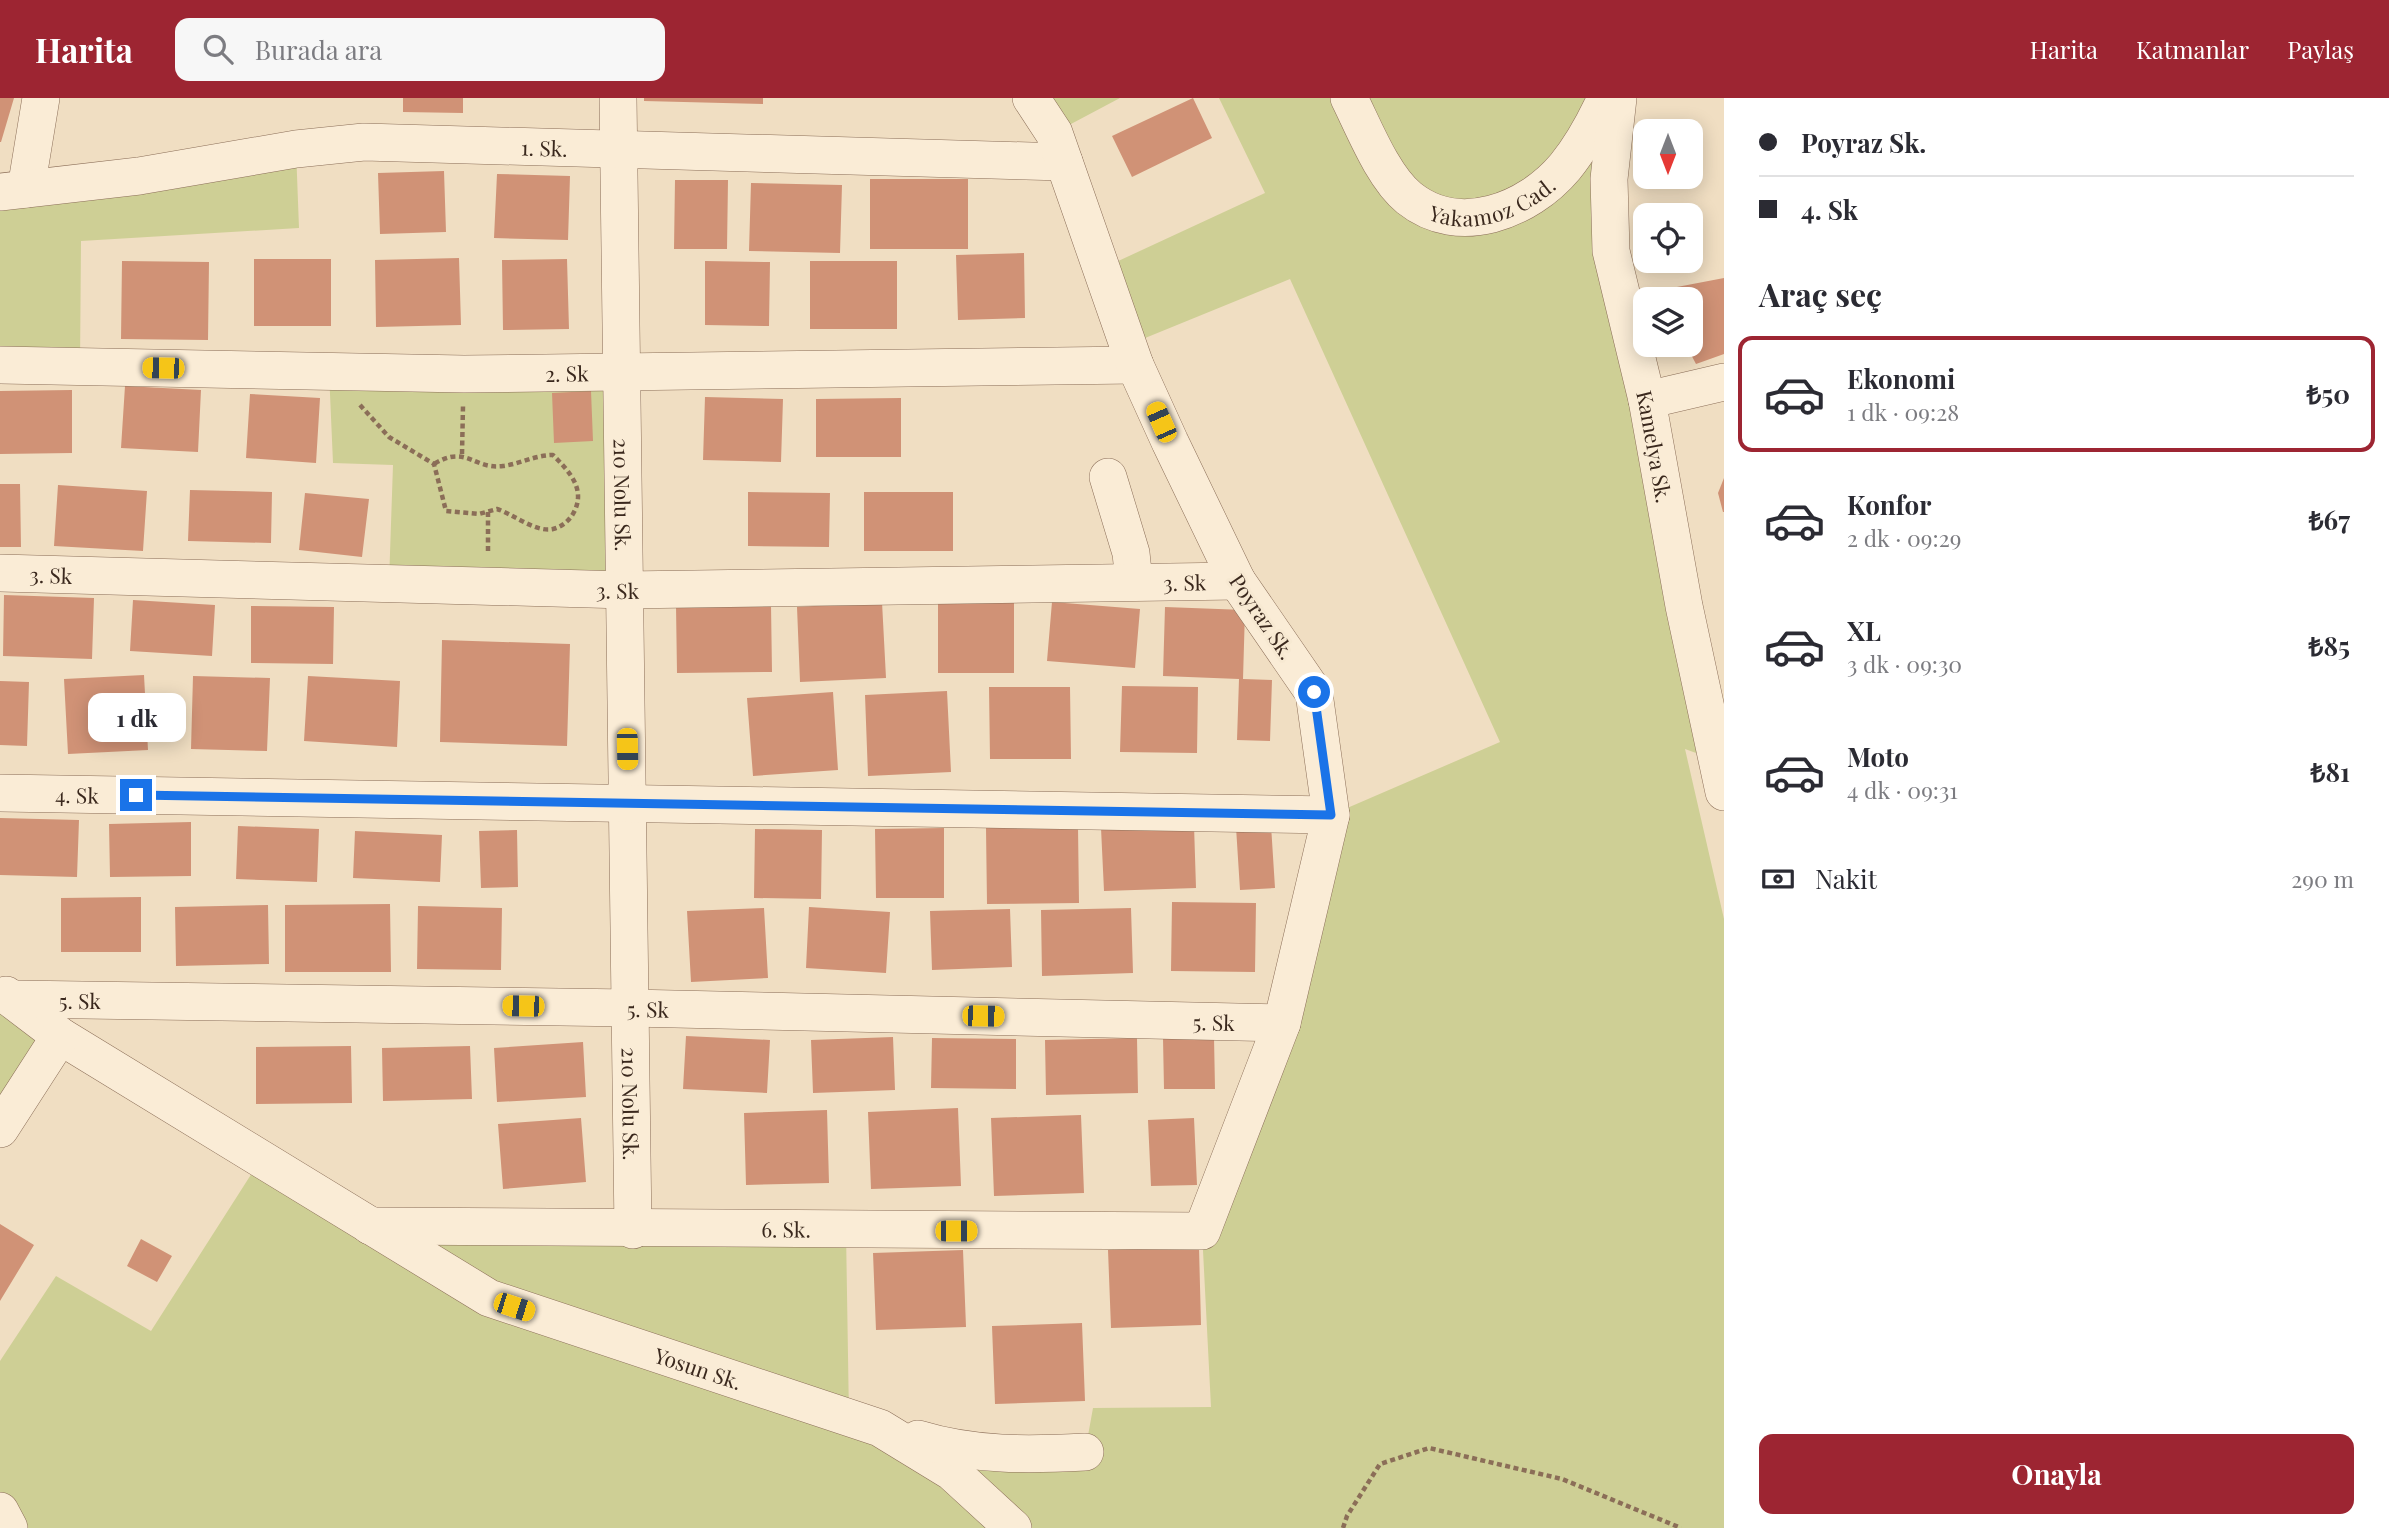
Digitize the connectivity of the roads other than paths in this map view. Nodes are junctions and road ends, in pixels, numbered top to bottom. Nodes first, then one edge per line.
1 (41, 98) edge
2 (618, 98) edge
3 (1031, 98) edge
4 (1349, 98) edge
5 (1606, 98) edge
6 (1619, 98) edge
7 (619, 151) junction
8 (1064, 162) junction
9 (13, 191) edge
10 (0, 365) edge
11 (1135, 365) junction
12 (622, 373) junction
13 (1724, 382) edge
14 (1647, 400) junction
15 (1108, 477) dead end
16 (0, 573) edge
17 (1237, 581) junction
18 (1134, 582) junction
19 (625, 590) junction
20 (1722, 770) edge
21 (0, 793) edge
22 (628, 803) junction
23 (1331, 815) junction
24 (7, 995) edge
25 (631, 1007) junction
26 (1282, 1023) junction
27 (60, 1036) junction
28 (0, 1129) edge
29 (370, 1226) junction
30 (633, 1230) junction
31 (1202, 1231) joint
32 (880, 1428) junction
33 (1085, 1452) dead end
34 (0, 1511) edge
35 (9, 1528) edge
36 (1013, 1528) edge

1 - 9 street
2 - 7 street, 210 Nolu Sk.
3 - 8 street, Poyraz Sk.
4 - 5 street, Yakamoz Cad.
6 - 14 street, Kamelya Sk.
7 - 8 street, 1. Sk.
7 - 9 street, 1. Sk.
7 - 12 street, 210 Nolu Sk.
8 - 11 street, Poyraz Sk.
10 - 12 street, 2. Sk
11 - 12 street, 2. Sk
11 - 17 street, Poyraz Sk.
12 - 19 street, 210 Nolu Sk.
13 - 14 street
14 - 20 street, Kamelya Sk.
15 - 18 street
16 - 19 street, 3. Sk
17 - 18 street, 3. Sk
17 - 23 street, Poyraz Sk.
18 - 19 street, 3. Sk
19 - 22 street, 210 Nolu Sk.
21 - 22 street, 4. Sk
22 - 23 street, 4. Sk
22 - 25 street, 210 Nolu Sk.
23 - 26 street, Poyraz Sk.
24 - 25 street, 5. Sk
24 - 27 street, Yosun Sk.
25 - 26 street, 5. Sk
25 - 30 street, 210 Nolu Sk.
26 - 31 street, Poyraz Sk.
27 - 28 street
27 - 29 street, Yosun Sk.
29 - 30 street, 6. Sk.
29 - 32 street, Yosun Sk.
30 - 31 street, 6. Sk.
32 - 33 street
32 - 36 street, Yosun Sk.
34 - 35 street

